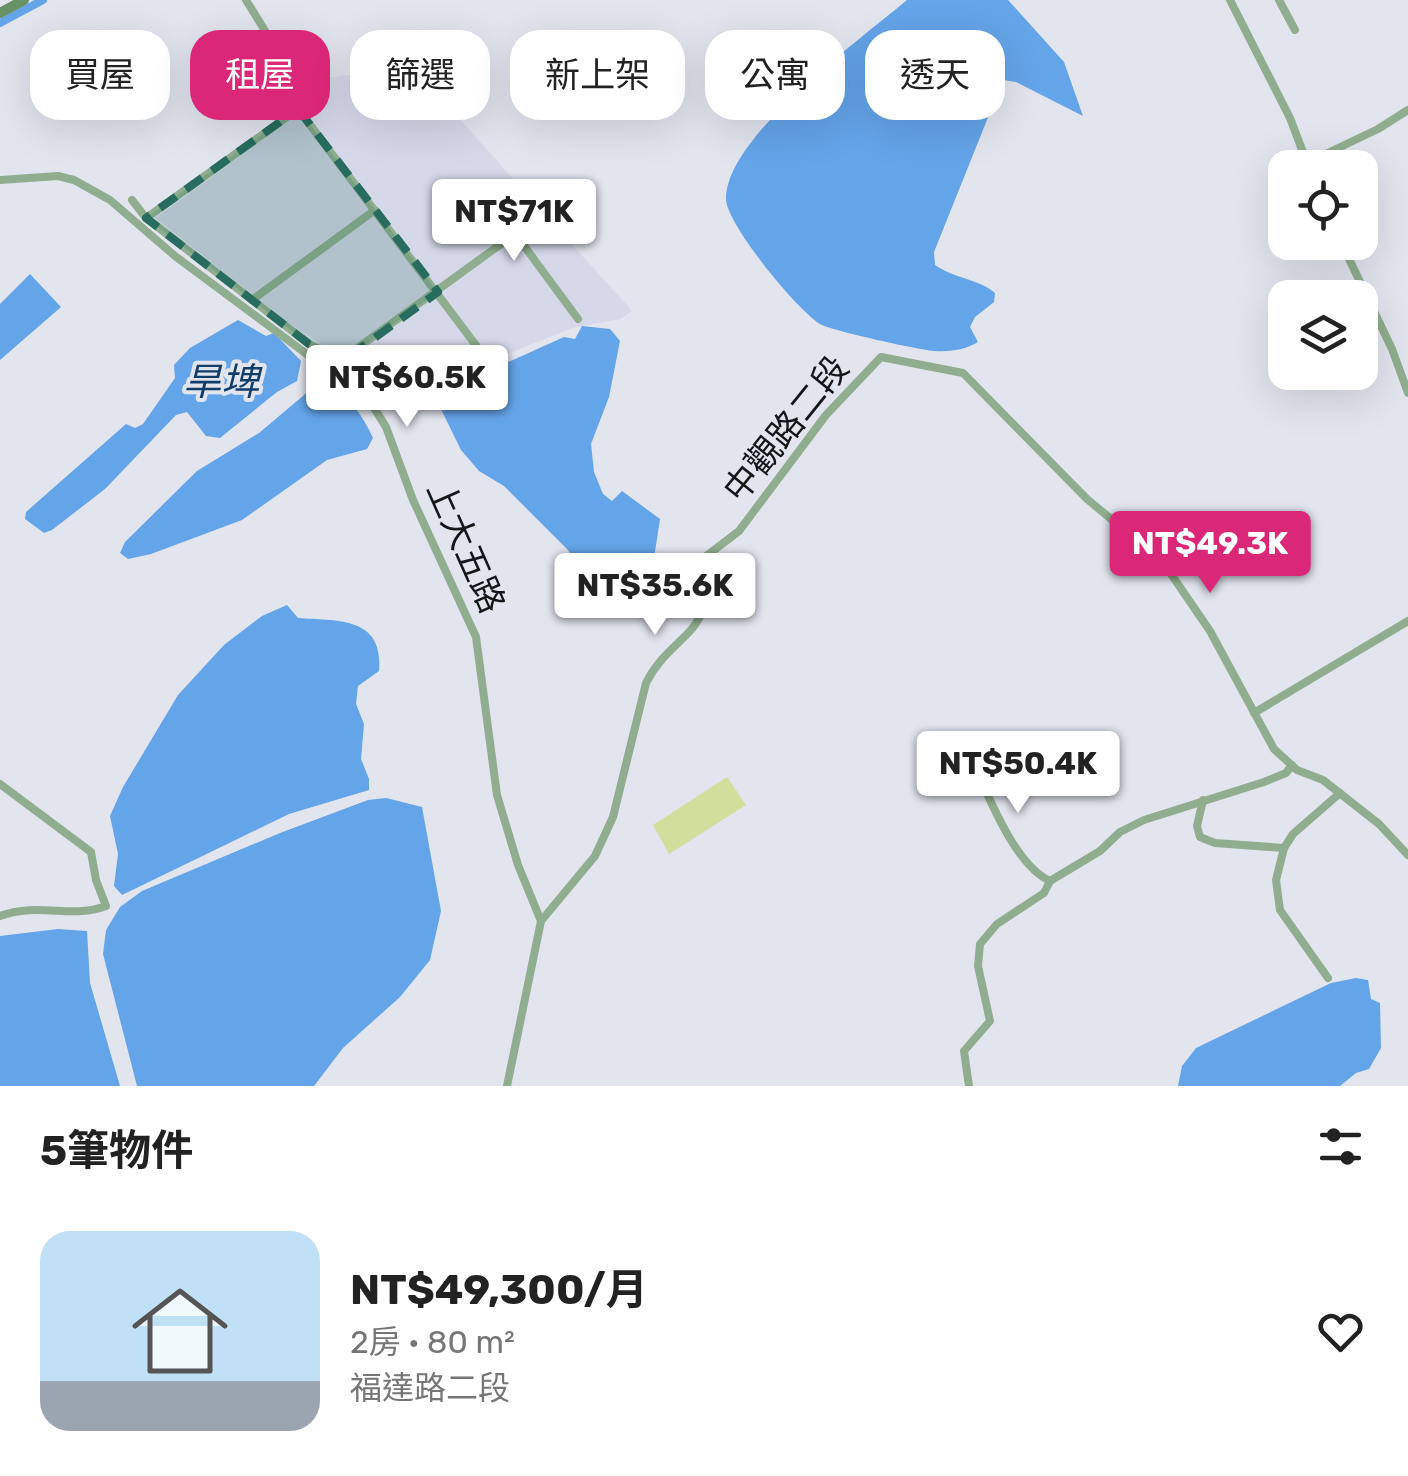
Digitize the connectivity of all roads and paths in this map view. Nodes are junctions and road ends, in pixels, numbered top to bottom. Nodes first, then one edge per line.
1 (24, 0) edge
2 (246, 0) edge
3 (1230, 0) edge
4 (1279, 0) edge
5 (0, 13) edge
6 (264, 30) edge
7 (1295, 30) dead end
8 (1408, 110) edge
9 (283, 120) edge
10 (306, 120) edge
11 (1302, 150) edge
12 (1337, 150) edge
13 (0, 180) edge
14 (132, 200) dead end
15 (375, 210) junction
16 (146, 218) junction
17 (1350, 260) edge
18 (438, 292) junction
19 (252, 300) junction
20 (578, 319) dead end
21 (331, 357) junction
22 (487, 360) dead end
23 (334, 370) junction
24 (1408, 394) edge
25 (1408, 621) edge
26 (1254, 713) junction
27 (1292, 765) junction
28 (975, 767) dead end
29 (0, 784) edge
30 (1340, 794) junction
31 (1203, 800) junction
32 (1284, 848) junction
33 (1408, 856) edge
34 (1050, 880) junction
35 (0, 916) edge
36 (541, 921) junction
37 (1328, 978) dead end
38 (507, 1086) edge
39 (969, 1086) edge

1 - 5 street
2 - 6 street
3 - 11 street
4 - 7 street
8 - 12 street
9 - 16 street
10 - 15 street
13 - 23 street, 上大五路
14 - 16 street
15 - 18 street
15 - 19 street
16 - 19 street
17 - 24 street
18 - 20 street
18 - 21 street
18 - 22 street
19 - 21 street
21 - 23 street
23 - 36 street, 上大五路
25 - 26 street
26 - 27 street
26 - 36 street, 中觀路二段
27 - 30 street
27 - 31 street
28 - 34 street
29 - 35 street
30 - 32 street
30 - 33 street
31 - 32 street
31 - 34 street
32 - 37 street
34 - 39 street
36 - 38 street, 中觀路二段

